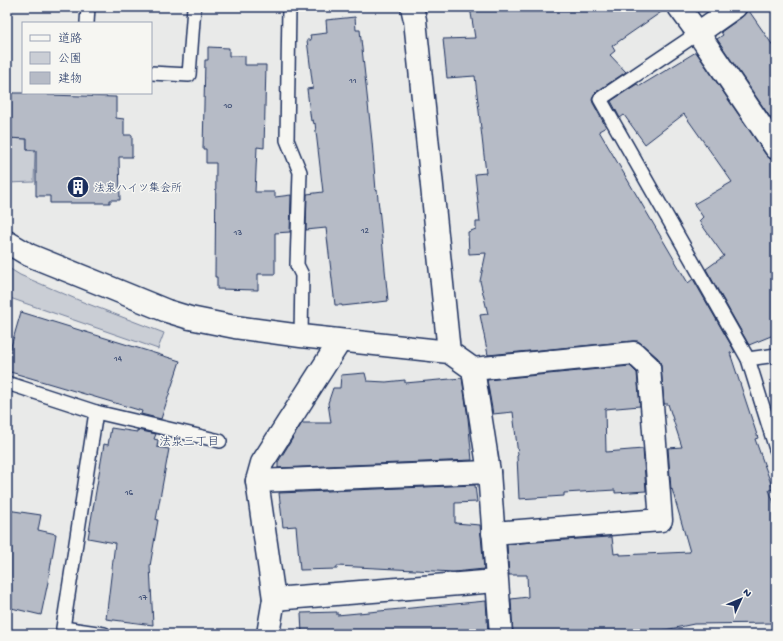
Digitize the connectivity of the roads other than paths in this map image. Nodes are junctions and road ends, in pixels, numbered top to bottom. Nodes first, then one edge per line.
1 (88, 7) edge
2 (194, 7) edge
3 (289, 7) edge
4 (412, 7) edge
5 (679, 7) edge
6 (735, 7) edge
7 (87, 22) edge
8 (698, 33) junction
9 (152, 73) edge
10 (774, 142) edge
11 (7, 242) edge
12 (301, 336) junction
13 (340, 341) junction
14 (449, 352) junction
15 (776, 355) edge
16 (748, 359) junction
17 (473, 369) junction
18 (7, 383) edge
19 (96, 412) junction
20 (220, 441) dead end
21 (776, 449) edge
22 (488, 472) junction
23 (257, 481) junction
24 (493, 533) junction
25 (496, 581) junction
26 (274, 599) junction
27 (104, 634) edge
28 (268, 634) edge
29 (501, 634) edge

1 - 7 lane
2 - 9 lane
3 - 12 lane
4 - 14 street
5 - 8 street
6 - 8 street
8 - 10 street
8 - 16 lane
11 - 12 street
12 - 13 street
13 - 14 street
13 - 23 street
14 - 17 street
15 - 16 lane
16 - 21 lane
17 - 22 street
17 - 24 street
18 - 19 lane
19 - 20 lane
19 - 27 lane
22 - 23 street
22 - 24 street
23 - 26 street
24 - 25 street
25 - 26 street
25 - 29 street
26 - 28 street

